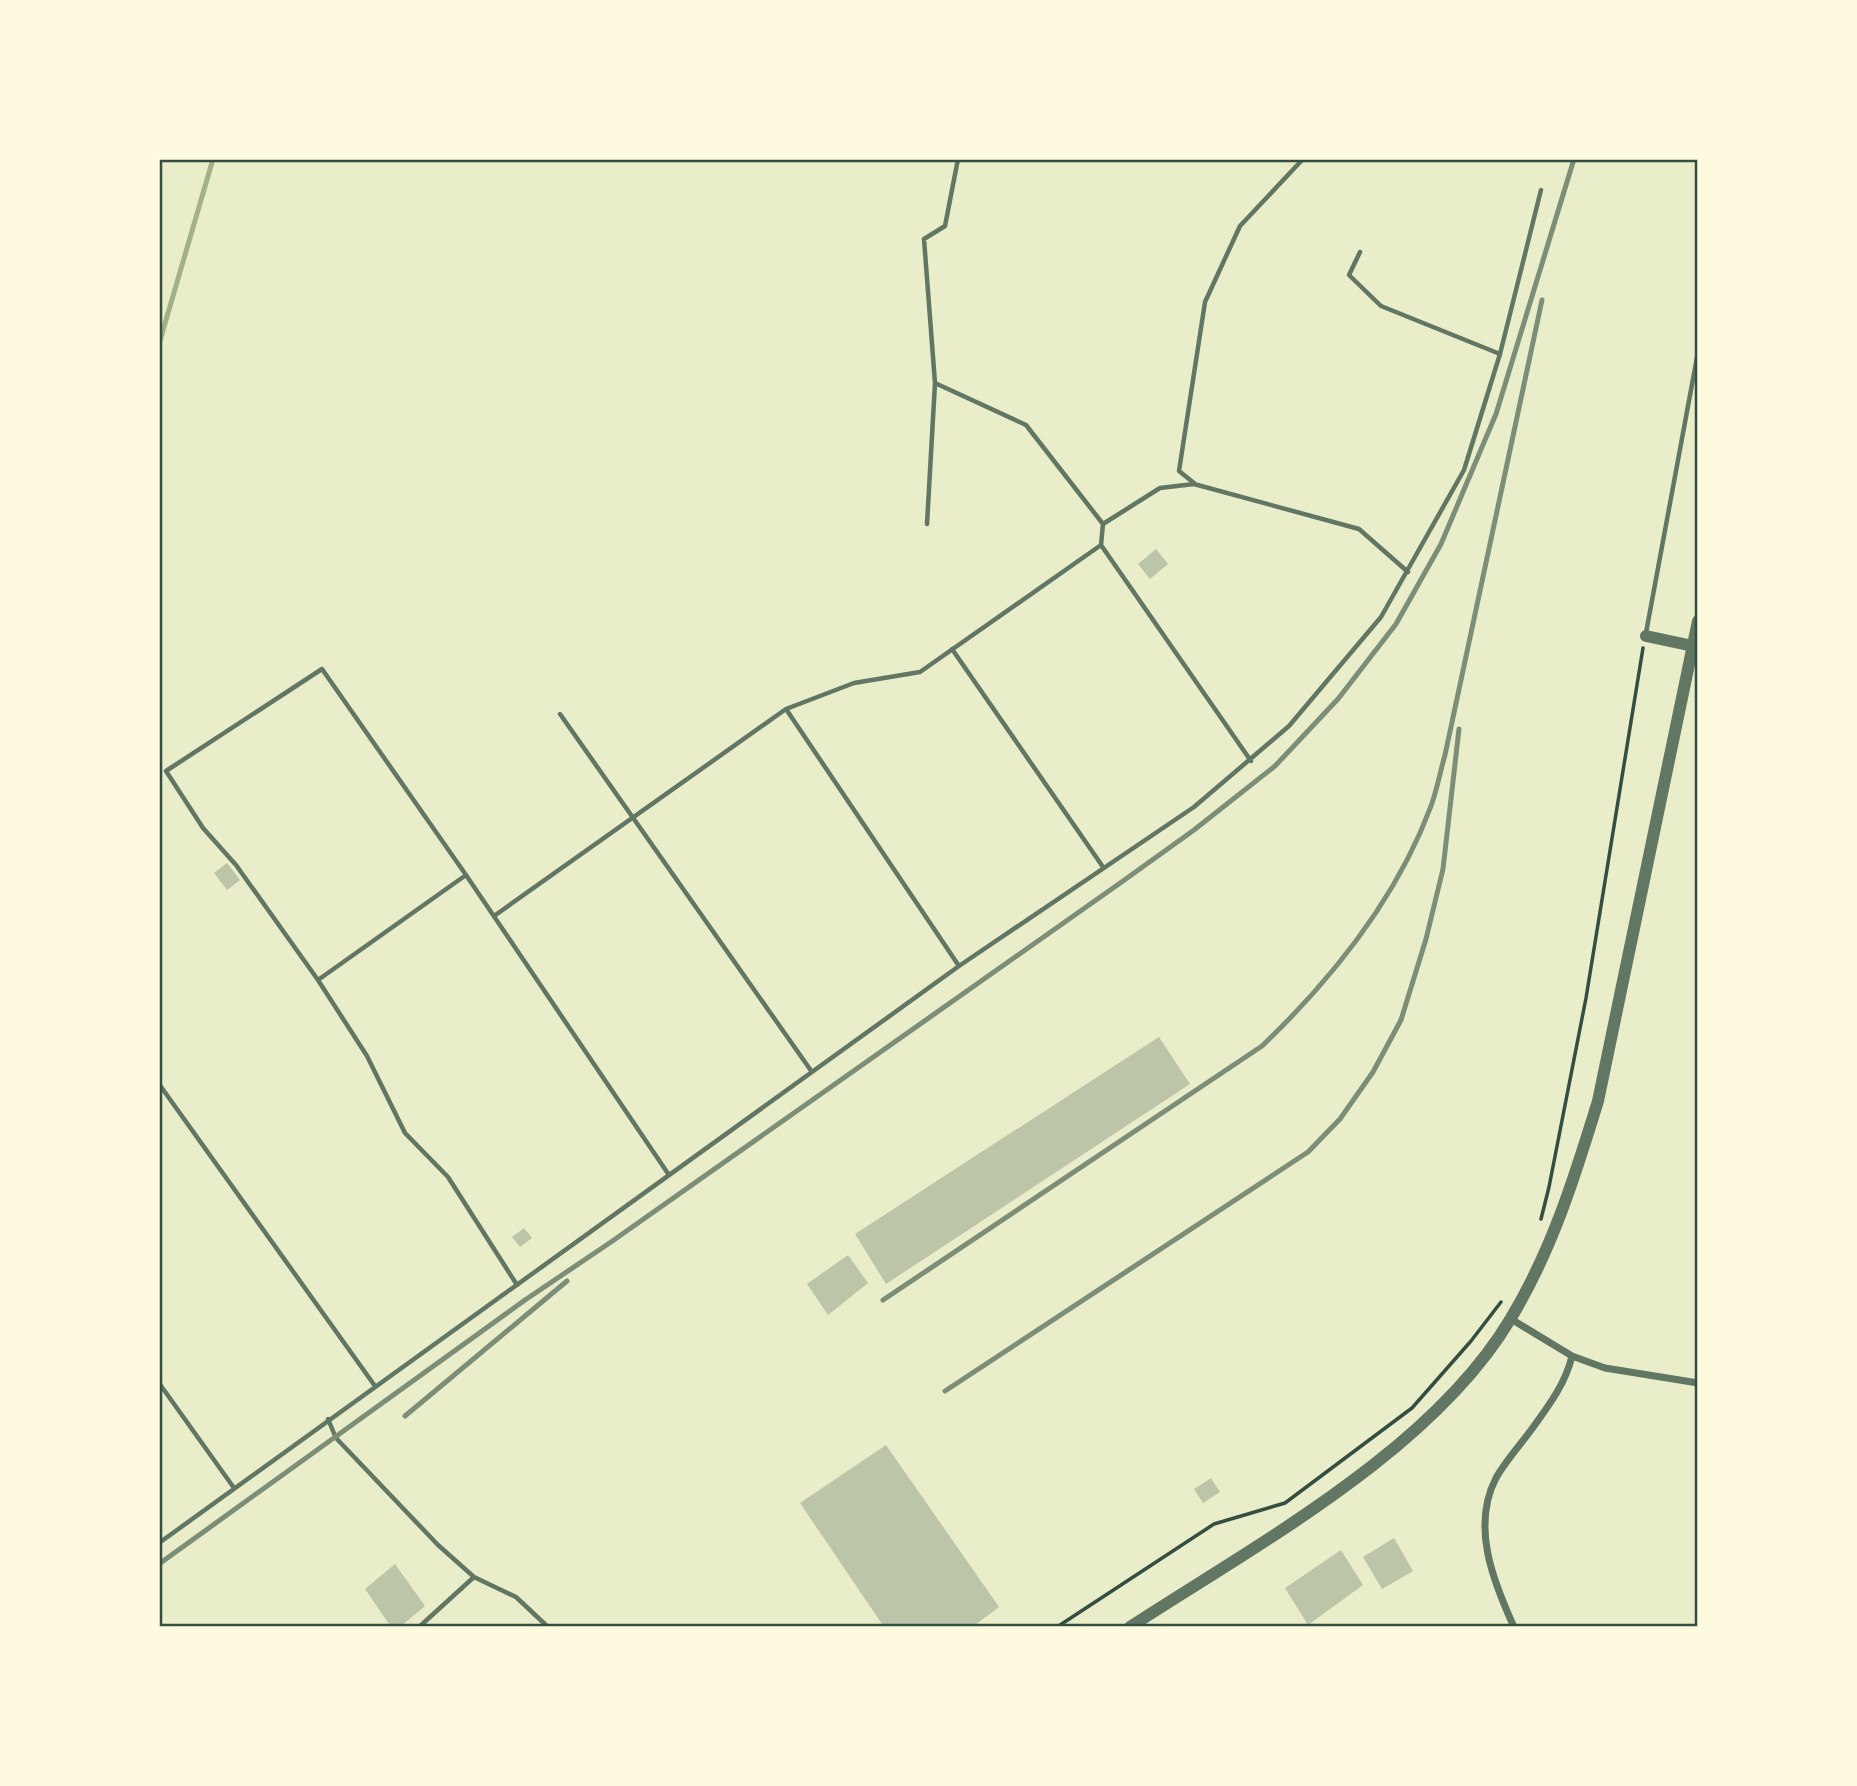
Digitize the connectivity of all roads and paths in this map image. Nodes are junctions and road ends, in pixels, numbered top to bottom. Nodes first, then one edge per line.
1 (958, 159) edge
2 (1303, 159) edge
3 (1541, 190) dead end
4 (1360, 252) dead end
5 (1698, 352) edge
6 (1500, 354) junction
7 (936, 383) junction
8 (1194, 484) junction
9 (927, 524) dead end
10 (1103, 524) junction
11 (1101, 545) junction
12 (1408, 572) junction
13 (1698, 621) edge
14 (1646, 636) junction
15 (1693, 646) junction
16 (953, 649) junction
17 (786, 709) junction
18 (560, 713) dead end
19 (1251, 761) junction
20 (632, 816) junction
21 (1103, 867) junction
22 (466, 875) junction
23 (494, 915) junction
24 (959, 966) junction
25 (318, 980) junction
26 (812, 1072) junction
27 (159, 1084) edge
28 (669, 1175) junction
29 (1539, 1227) dead end
30 (517, 1285) junction
31 (1507, 1294) dead end
32 (1511, 1319) junction
33 (1572, 1356) junction
34 (159, 1383) edge
35 (1698, 1383) edge
36 (375, 1386) junction
37 (328, 1419) junction
38 (234, 1488) junction
39 (159, 1542) edge
40 (474, 1577) junction
41 (419, 1627) edge
42 (548, 1627) edge
43 (1057, 1627) edge
44 (1130, 1627) edge
45 (1514, 1627) edge

1 - 7 lane
2 - 8 lane
3 - 6 lane
4 - 6 lane
5 - 14 lane
6 - 12 lane
7 - 9 lane
7 - 10 lane
8 - 10 lane
8 - 12 lane
10 - 11 lane
11 - 16 lane
11 - 19 lane
12 - 19 lane
13 - 15 street
14 - 15 street
14 - 29 path
15 - 32 street
16 - 17 lane
16 - 21 lane
17 - 20 lane
17 - 24 lane
18 - 20 lane
19 - 21 lane
20 - 23 lane
20 - 26 lane
21 - 24 lane
22 - 23 lane
22 - 25 lane
22 - 25 lane
23 - 28 lane
24 - 26 lane
25 - 30 lane
26 - 28 lane
27 - 36 lane
28 - 30 lane
30 - 36 lane
31 - 43 path
32 - 33 street
32 - 44 street
33 - 35 street
33 - 45 street
34 - 38 lane
36 - 37 lane
37 - 38 lane
37 - 40 lane
38 - 39 lane
40 - 41 lane
40 - 42 lane

